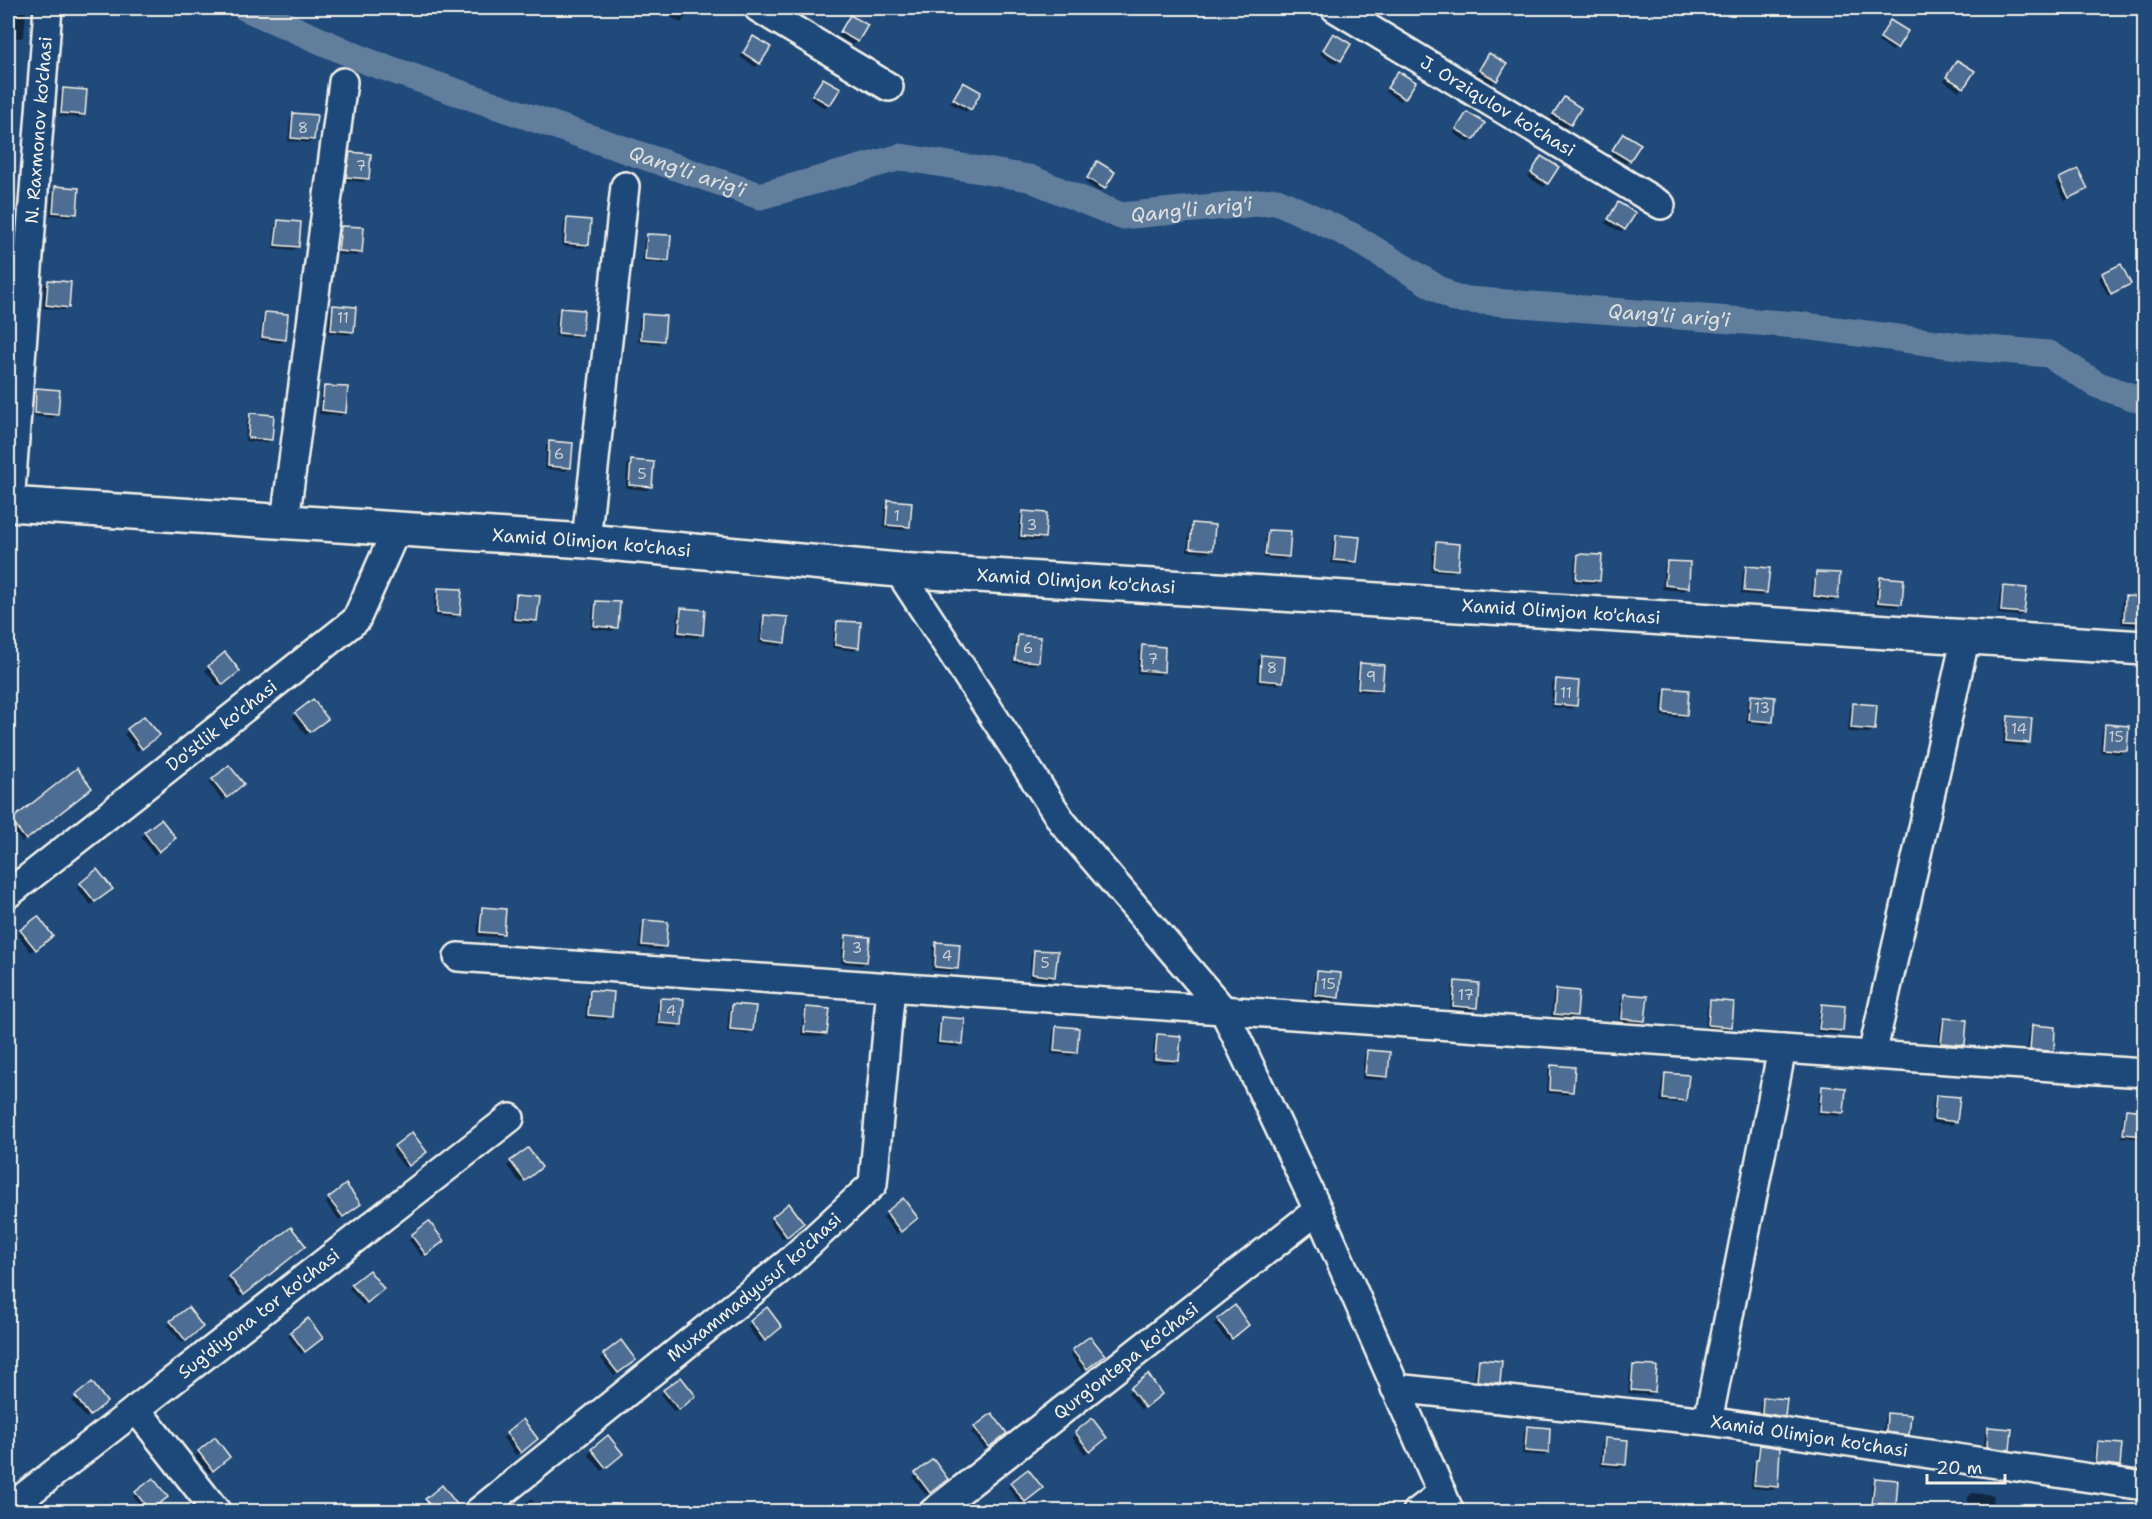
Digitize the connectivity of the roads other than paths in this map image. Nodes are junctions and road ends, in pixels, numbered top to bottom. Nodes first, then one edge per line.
1 (48, 8) edge
2 (758, 8) edge
3 (1335, 8) edge
4 (343, 82) dead end
5 (889, 87) dead end
6 (625, 186) dead end
7 (1661, 205) dead end
8 (9, 504) edge
9 (285, 521) junction
10 (397, 528) junction
11 (586, 541) junction
12 (898, 570) junction
13 (1966, 636) junction
14 (2145, 648) edge
15 (8, 894) edge
16 (458, 957) dead end
17 (891, 987) junction
18 (1224, 1011) junction
19 (1782, 1049) junction
20 (1872, 1055) junction
21 (2145, 1073) edge
22 (510, 1118) dead end
23 (1318, 1210) junction
24 (1395, 1388) junction
25 (136, 1409) junction
26 (1708, 1422) junction
27 (2145, 1486) edge
28 (1446, 1502) edge
29 (8, 1509) edge
30 (217, 1512) edge
31 (478, 1512) edge
32 (933, 1512) edge
33 (1417, 1512) edge

1 - 8 street, N. Raxmonov ko'chasi
2 - 5 street
3 - 7 street, J. Orziqulov ko'chasi
4 - 9 street
6 - 11 street
8 - 9 main road, Xamid Olimjon ko'chasi
9 - 10 main road, Xamid Olimjon ko'chasi
10 - 11 main road, Xamid Olimjon ko'chasi
10 - 15 street, Do'stlik ko'chasi
11 - 12 main road, Xamid Olimjon ko'chasi
12 - 13 main road, Xamid Olimjon ko'chasi
12 - 18 street
13 - 14 main road, Xamid Olimjon ko'chasi
13 - 20 street
16 - 17 street
17 - 18 street
17 - 31 street, Muxammadyusuf ko'chasi
18 - 19 street
18 - 23 street
19 - 20 street
19 - 26 street, Xamid Olimjon ko'chasi
20 - 21 street
22 - 25 street, Sug'diyona tor ko'chasi
23 - 24 street
23 - 32 street, Qurg'ontepa ko'chasi
24 - 26 street
24 - 28 street
25 - 29 street, Sug'diyona tor ko'chasi
25 - 30 street
26 - 27 street, Xamid Olimjon ko'chasi
28 - 33 street

